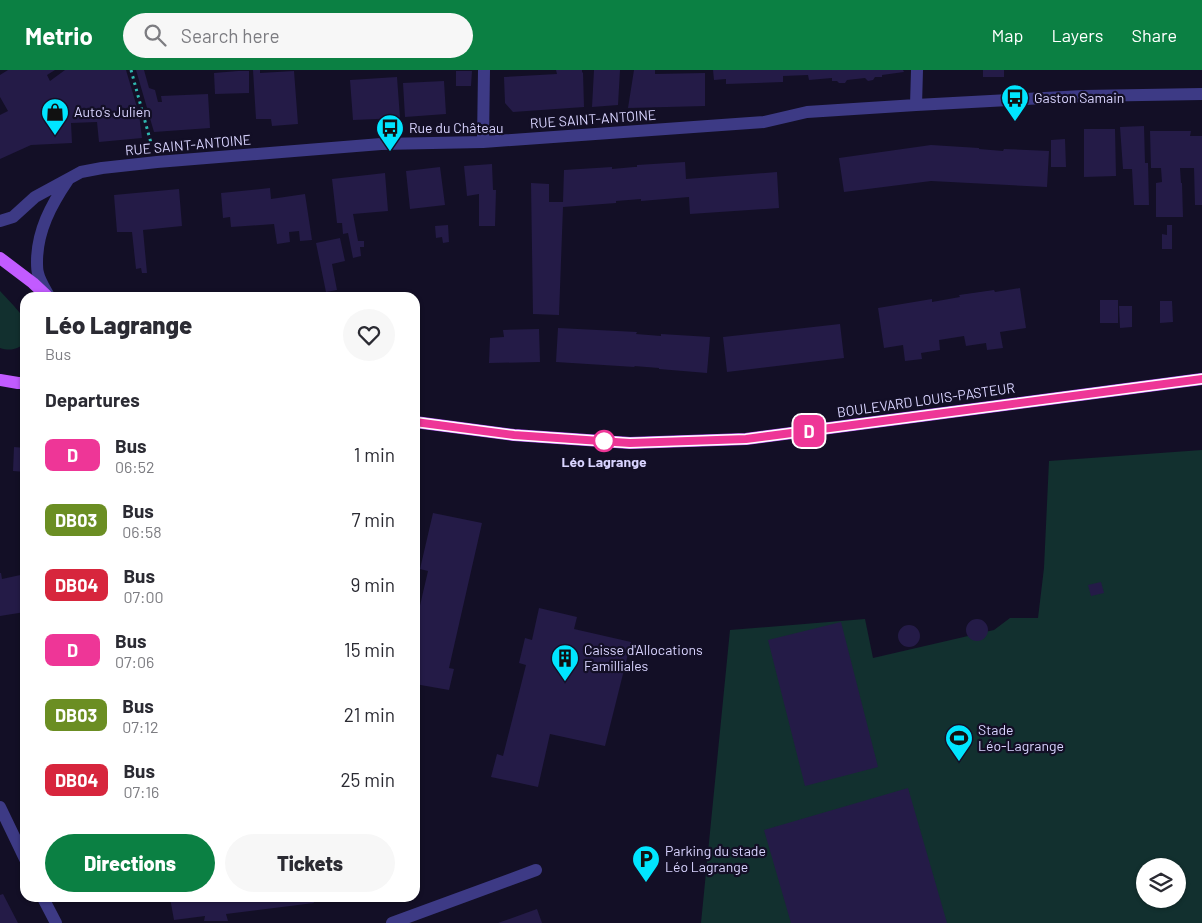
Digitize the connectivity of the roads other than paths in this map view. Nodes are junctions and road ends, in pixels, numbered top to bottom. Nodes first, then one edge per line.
1 (484, 70) edge
2 (917, 70) edge
3 (1202, 94) edge
4 (916, 105) junction
5 (483, 142) junction
6 (70, 178) junction
7 (0, 221) edge
8 (0, 258) edge
9 (42, 292) edge
10 (46, 292) edge
11 (0, 380) edge
12 (1202, 380) edge
13 (20, 383) edge
14 (420, 423) edge
15 (0, 807) edge
16 (20, 849) edge
17 (536, 870) dead end
18 (45, 902) edge
19 (56, 923) edge
20 (392, 923) edge

1 - 5 street
2 - 4 street
3 - 4 street, RUE SAINT-ANTOINE
4 - 5 street, RUE SAINT-ANTOINE
5 - 6 street, RUE SAINT-ANTOINE
6 - 7 street, RUE SAINT-ANTOINE
6 - 10 street
8 - 9 main road
11 - 13 main road
12 - 14 main road, BOULEVARD LOUIS-PASTEUR
15 - 16 street
17 - 20 street
18 - 19 street

